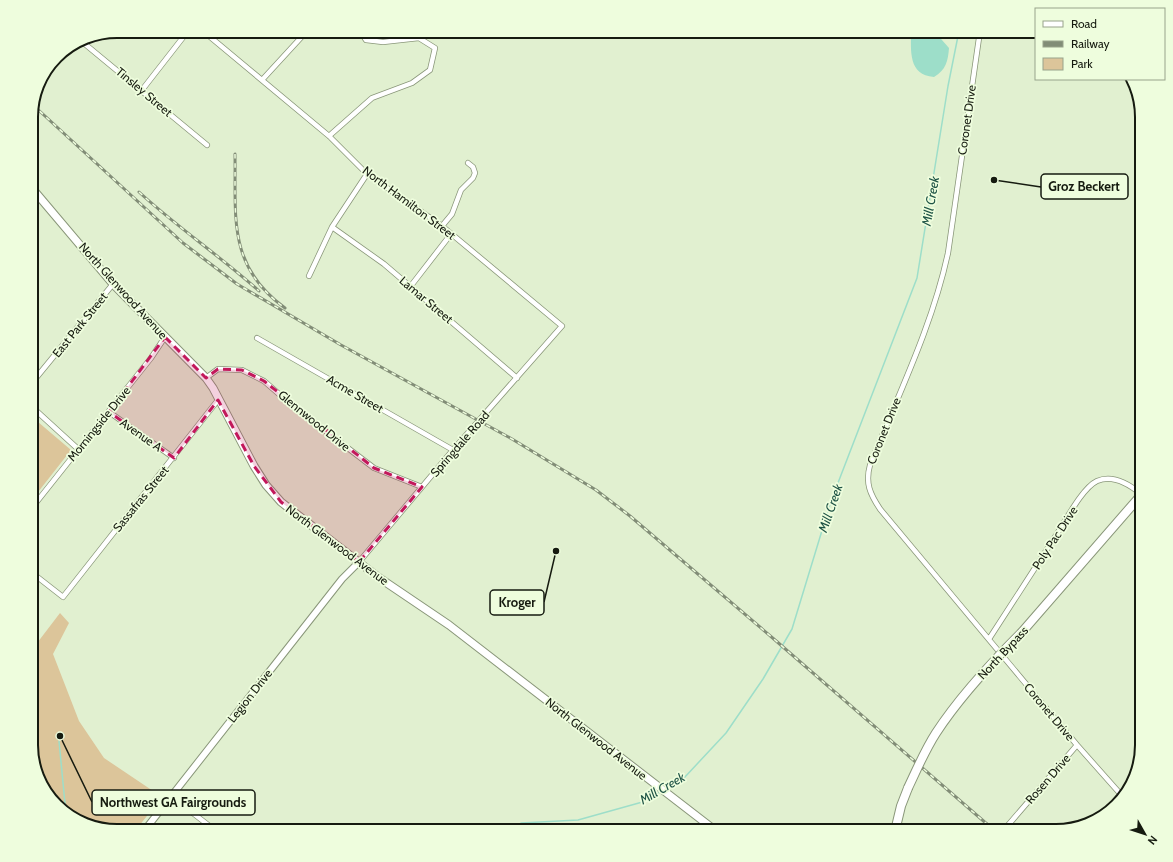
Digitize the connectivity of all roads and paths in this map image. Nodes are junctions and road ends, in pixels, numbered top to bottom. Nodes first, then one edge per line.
1 (183, 38) edge
2 (211, 38) edge
3 (301, 38) edge
4 (365, 38) edge
5 (419, 38) edge
6 (419, 38) edge
7 (979, 38) edge
8 (86, 45) edge
9 (262, 80) junction
10 (142, 90) junction
11 (329, 136) junction
12 (207, 145) dead end
13 (468, 163) dead end
14 (367, 174) junction
15 (38, 195) edge
16 (442, 226) junction
17 (332, 227) junction
18 (451, 234) junction
19 (309, 276) dead end
20 (114, 284) junction
21 (410, 287) junction
22 (562, 326) joint
23 (165, 337) junction
24 (257, 338) dead end
25 (38, 376) edge
26 (206, 378) junction
27 (517, 378) junction
28 (218, 400) junction
29 (38, 412) edge
30 (109, 412) junction
31 (78, 449) junction
32 (453, 450) junction
33 (174, 458) junction
34 (422, 487) junction
35 (1135, 489) edge
36 (38, 500) edge
37 (1135, 502) edge
38 (358, 562) junction
39 (38, 577) edge
40 (989, 639) junction
41 (1076, 745) junction
42 (1119, 793) edge
43 (172, 797) junction
44 (150, 824) edge
45 (207, 824) edge
46 (707, 824) edge
47 (897, 824) edge
48 (1009, 824) edge

1 - 10 street
2 - 9 street, North Hamilton Street
3 - 9 street
4 - 5 street
6 - 11 street
7 - 40 street, Coronet Drive
8 - 10 street, Tinsley Street
9 - 11 street, North Hamilton Street
10 - 12 street, Tinsley Street
11 - 14 street, North Hamilton Street
13 - 16 street
14 - 16 street, North Hamilton Street
14 - 17 street
15 - 20 main road, North Glenwood Avenue
16 - 18 street, North Hamilton Street
17 - 19 street
17 - 21 street, Lamar Street
18 - 21 street
18 - 22 street, North Hamilton Street
20 - 23 main road, North Glenwood Avenue
20 - 25 street, East Park Street
21 - 27 street, Lamar Street
22 - 27 street, Springdale Road
23 - 26 main road, North Glenwood Avenue
23 - 30 street, Morningside Drive
24 - 32 street, Acme Street
26 - 28 main road, North Glenwood Avenue
26 - 34 street, Glennwood Drive
27 - 32 street, Springdale Road
28 - 33 street, Sassafras Street
28 - 38 main road, North Glenwood Avenue
29 - 31 street
30 - 31 street, Morningside Drive
30 - 33 street, Avenue A
31 - 36 street, Morningside Drive
32 - 34 street, Springdale Road
33 - 39 street, Sassafras Street
34 - 38 street, Springdale Road
35 - 40 street, Poly Pac Drive
37 - 47 highway, North Bypass, bridge
38 - 43 street, Legion Drive
38 - 46 main road, North Glenwood Avenue
40 - 41 street, Coronet Drive
41 - 42 street, Coronet Drive
41 - 48 street, Rosen Drive
43 - 44 street, Legion Drive
43 - 45 street

